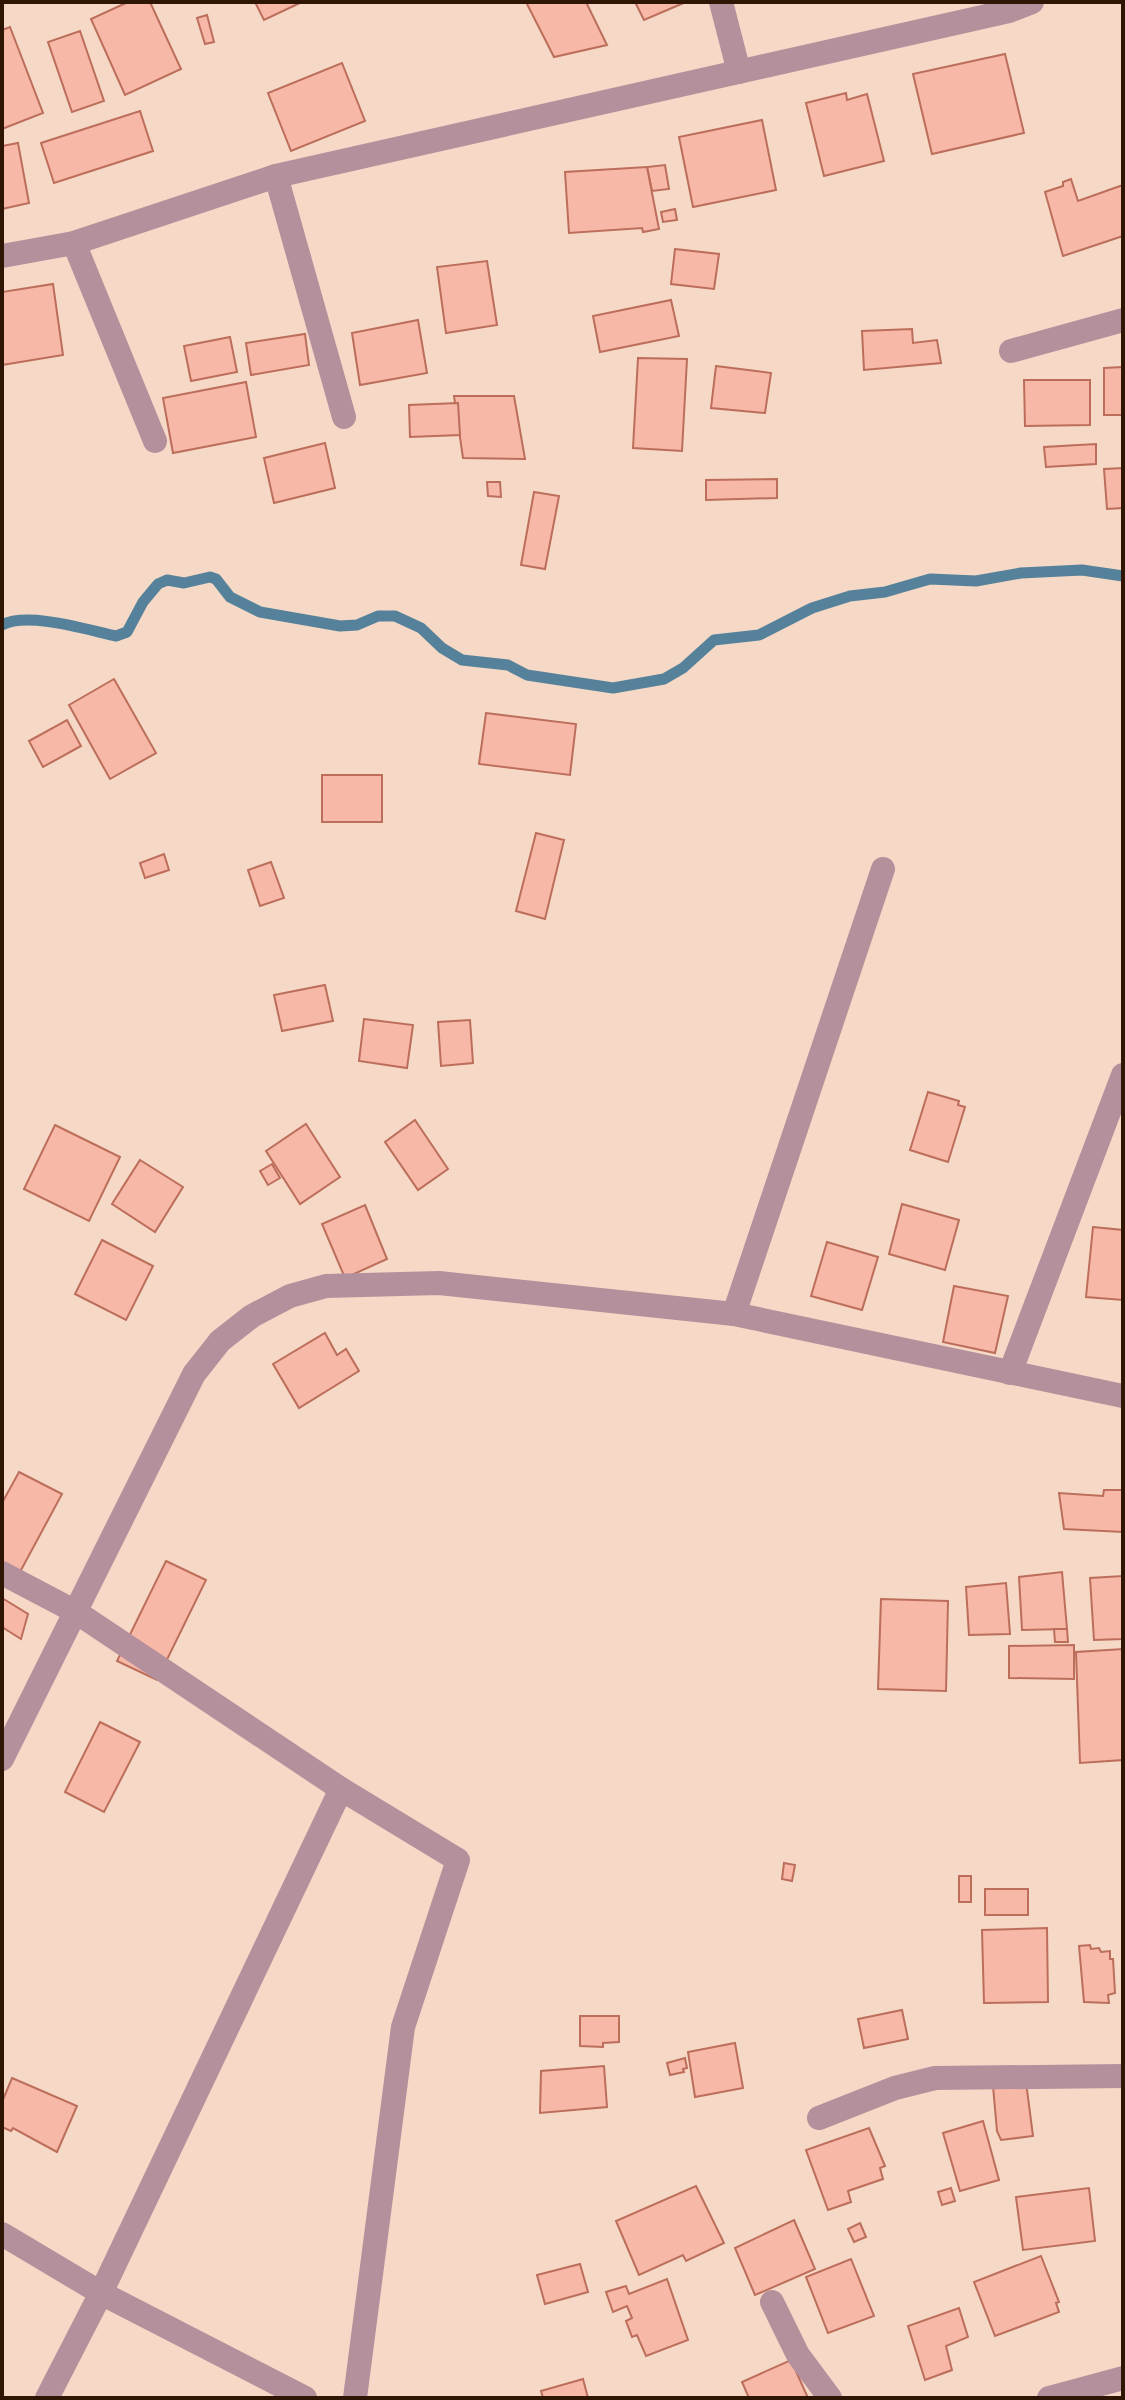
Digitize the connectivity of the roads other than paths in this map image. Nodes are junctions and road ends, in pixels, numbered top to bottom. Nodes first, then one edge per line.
1 (721, 2) edge
2 (1032, 2) edge
3 (739, 72) junction
4 (276, 176) junction
5 (74, 243) junction
6 (2, 256) edge
7 (1123, 320) edge
8 (1011, 351) dead end
9 (344, 417) dead end
10 (155, 441) dead end
11 (883, 869) dead end
12 (1123, 1075) edge
13 (734, 1314) junction
14 (1010, 1373) junction
15 (1123, 1396) edge
16 (2, 1573) edge
17 (76, 1612) junction
18 (2, 1759) edge
19 (341, 1789) junction
20 (1123, 2076) edge
21 (819, 2118) dead end
22 (2, 2234) edge
23 (101, 2293) junction
24 (772, 2302) dead end
25 (1120, 2378) edge
26 (47, 2398) edge
27 (305, 2398) edge
28 (355, 2398) edge
29 (830, 2398) edge
30 (1049, 2398) edge

1 - 3 street
2 - 3 street
3 - 4 street
4 - 5 street
4 - 9 street
5 - 6 street
5 - 10 street
7 - 8 street
11 - 13 street
12 - 14 street
13 - 14 street
13 - 17 street
14 - 15 street
16 - 17 street
17 - 18 street
17 - 19 street
19 - 23 street
19 - 28 street
20 - 21 street
22 - 23 street
23 - 26 street
23 - 27 street
24 - 29 street
25 - 30 street

